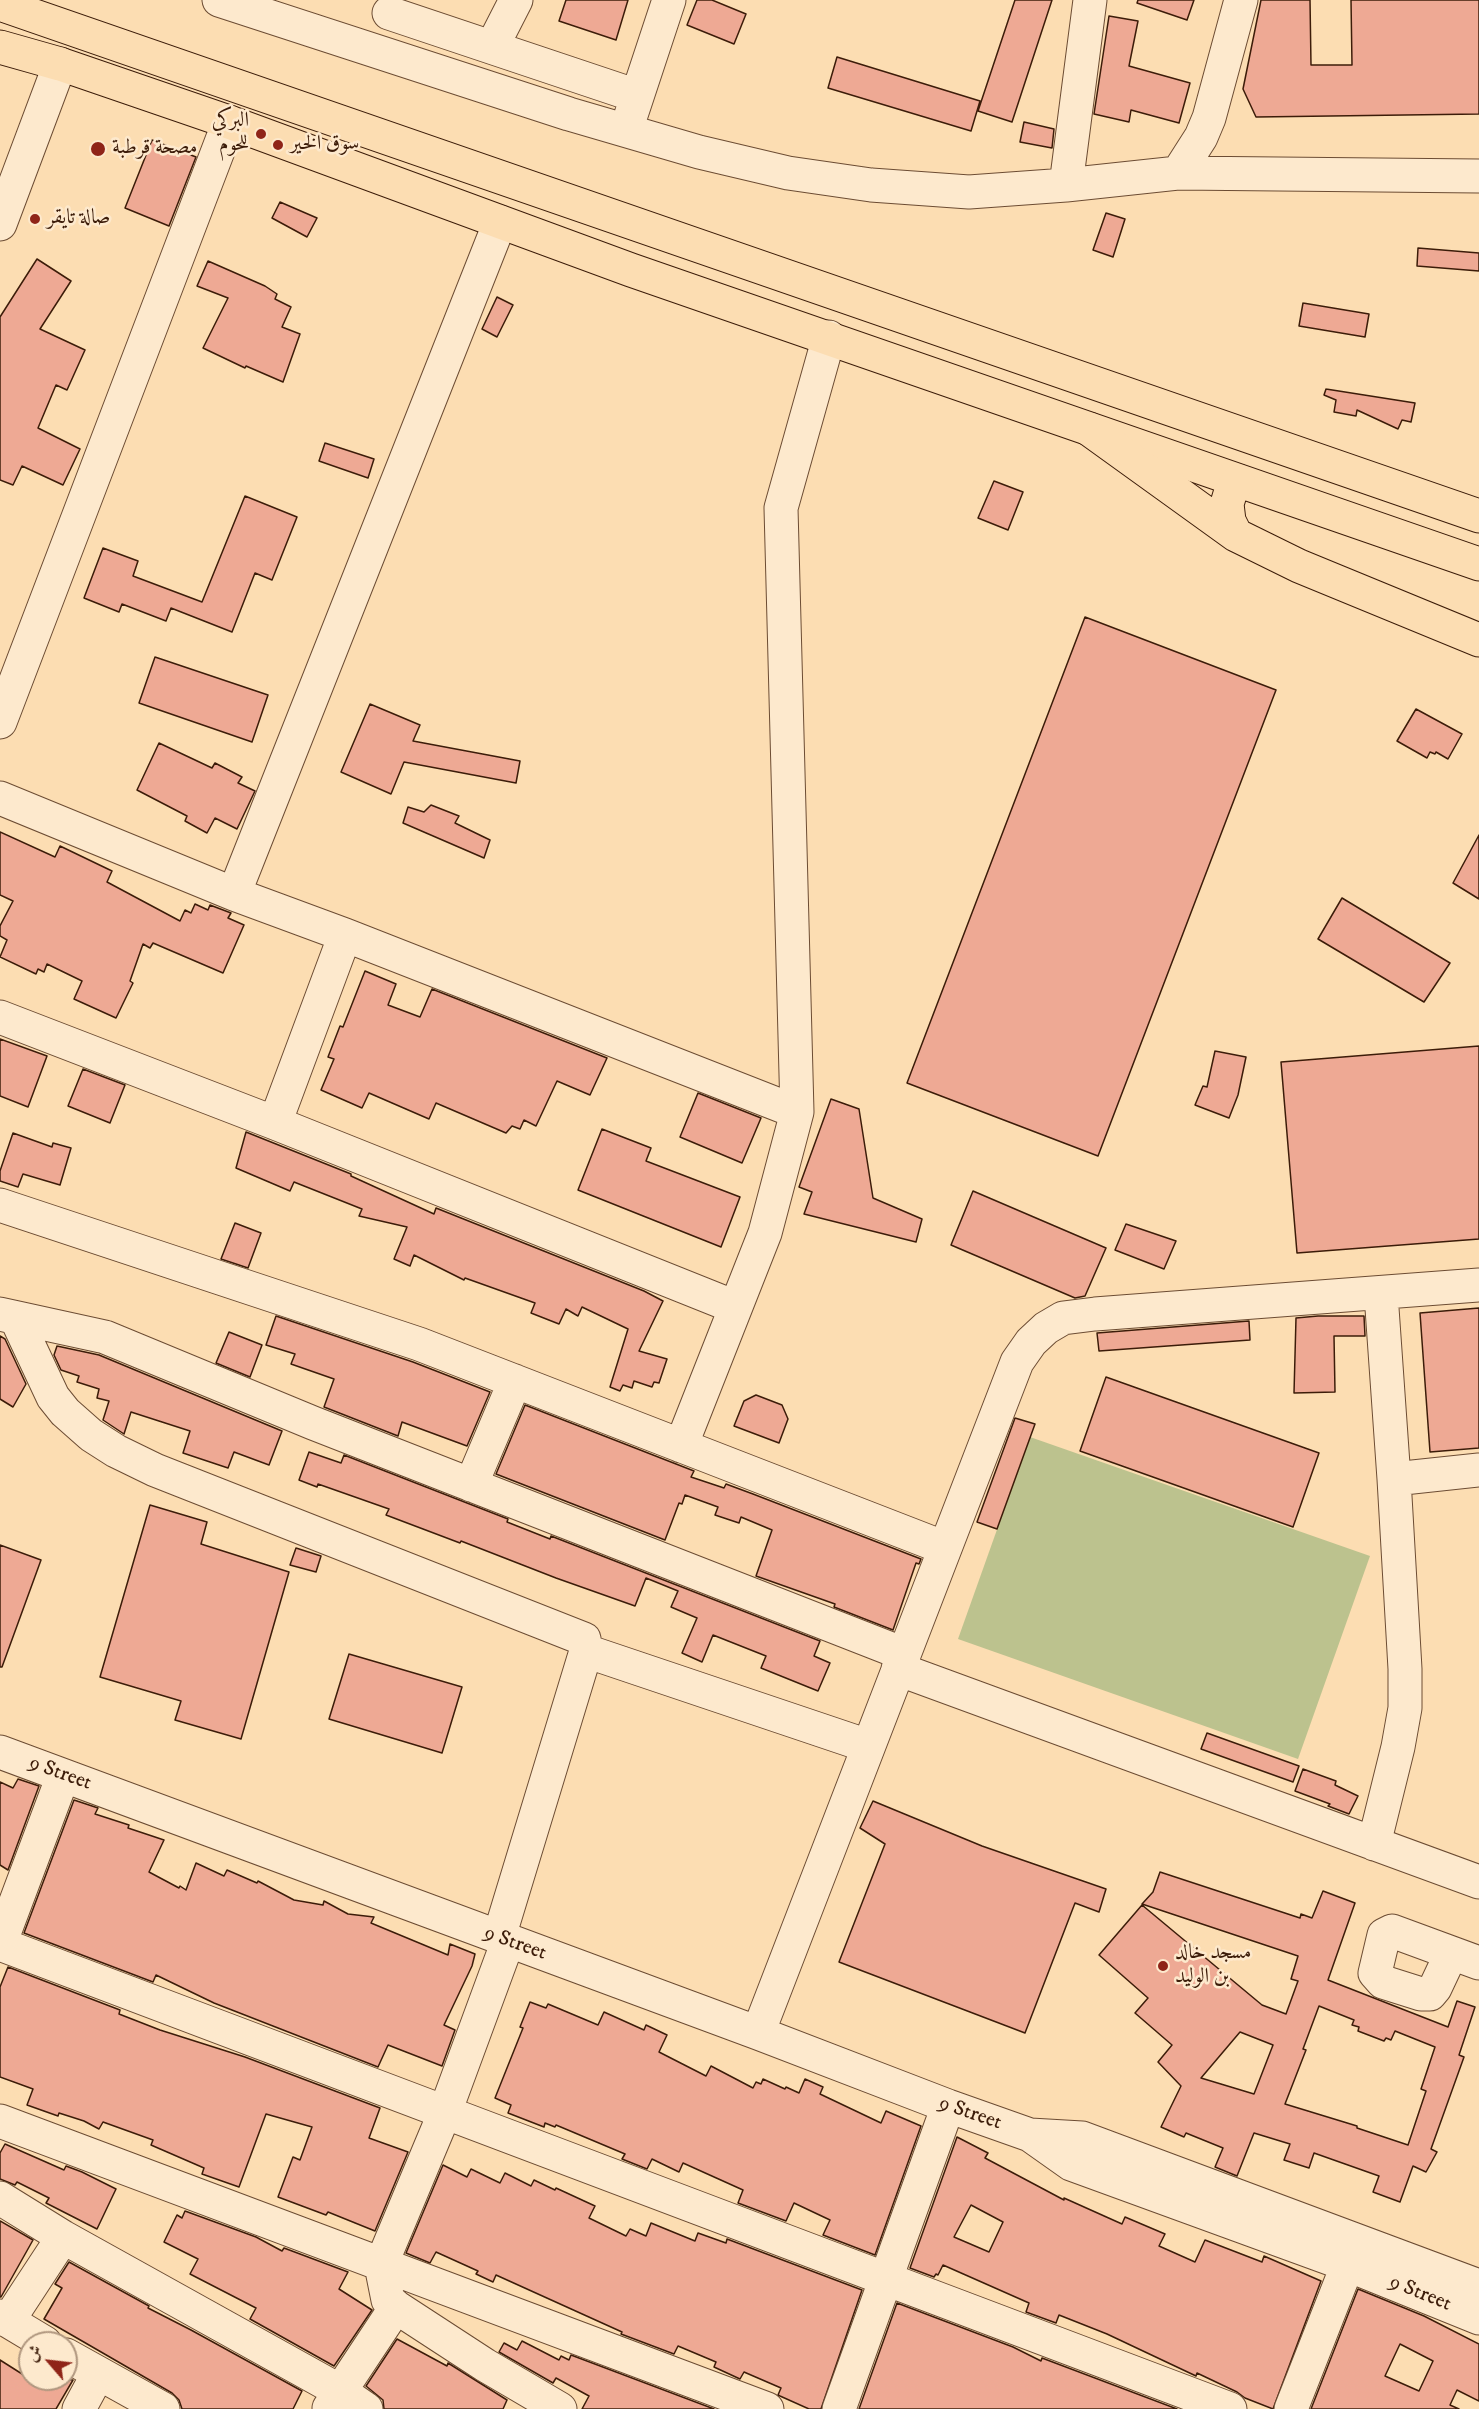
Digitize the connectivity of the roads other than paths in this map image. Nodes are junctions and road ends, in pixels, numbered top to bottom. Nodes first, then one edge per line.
1 (219, 0) edge
2 (516, 0) edge
3 (669, 0) edge
4 (1090, 0) edge
5 (1241, 0) edge
6 (0, 4) edge
7 (391, 7) edge
8 (0, 47) edge
9 (492, 48) junction
10 (378, 52) junction
11 (60, 64) junction
12 (637, 96) junction
13 (230, 122) junction
14 (626, 131) junction
15 (1178, 173) junction
16 (1479, 176) edge
17 (1066, 185) junction
18 (500, 222) junction
19 (0, 224) edge
20 (648, 227) junction
21 (631, 270) junction
22 (829, 337) junction
23 (1089, 429) junction
24 (1238, 481) junction
25 (1479, 516) edge
26 (1236, 535) junction
27 (1479, 564) edge
28 (1479, 640) edge
29 (0, 722) edge
30 (0, 798) edge
31 (234, 894) junction
32 (345, 934) junction
33 (0, 1017) edge
34 (797, 1112) junction
35 (274, 1123) junction
36 (0, 1205) edge
37 (1479, 1285) edge
38 (1380, 1294) junction
39 (735, 1307) junction
40 (8, 1316) edge
41 (514, 1381) junction
42 (681, 1446) junction
43 (1479, 1470) edge
44 (1394, 1479) junction
45 (471, 1485) junction
46 (945, 1548) junction
47 (586, 1651) junction
48 (901, 1661) junction
49 (868, 1746) junction
50 (0, 1752) edge
51 (63, 1776) junction
52 (1374, 1844) junction
53 (1479, 1882) edge
54 (503, 1939) junction
55 (0, 1944) edge
56 (758, 2033) junction
57 (948, 2106) junction
58 (445, 2112) junction
59 (0, 2121) edge
60 (0, 2198) edge
61 (63, 2237) junction
62 (1352, 2252) junction
63 (381, 2265) junction
64 (887, 2279) junction
65 (1479, 2286) edge
66 (396, 2307) junction
67 (1479, 2318) edge
68 (4, 2319) edge
69 (24, 2331) edge
70 (78, 2362) edge
71 (98, 2374) junction
72 (345, 2403) edge
73 (79, 2409) edge
74 (163, 2409) edge
75 (560, 2409) edge
76 (767, 2409) edge
77 (839, 2409) edge
78 (1230, 2409) edge
79 (1291, 2409) edge

1 - 10 street
2 - 9 street
3 - 12 street
4 - 17 street
5 - 15 street
6 - 20 main road
7 - 9 street
7 - 10 street
8 - 11 main road
9 - 12 street
10 - 14 street
11 - 13 main road
11 - 19 street
12 - 14 street
13 - 18 main road
13 - 29 street
14 - 17 street
15 - 16 street
15 - 17 street
18 - 21 main road
18 - 31 street
20 - 21 main road
20 - 25 main road
21 - 22 main road
22 - 23 main road
22 - 34 street
23 - 24 main road
23 - 26 main road
24 - 26 main road
24 - 27 main road
26 - 28 main road
30 - 31 street
31 - 32 street
32 - 34 street
32 - 35 street
33 - 35 street
34 - 39 street
35 - 39 street
36 - 41 street
37 - 38 street
38 - 44 street
38 - 46 street
39 - 42 street
40 - 45 street
40 - 47 street
41 - 42 street
41 - 45 street
42 - 46 street
43 - 44 street
44 - 52 street
45 - 48 street
46 - 48 street
47 - 49 street
47 - 54 street
48 - 49 street
48 - 52 street
49 - 56 street
50 - 51 street, 9 Street
51 - 54 street, 9 Street
51 - 55 street
52 - 53 street
54 - 56 street, 9 Street
54 - 58 street
55 - 58 street
56 - 57 street, 9 Street
57 - 62 street, 9 Street
57 - 64 street
58 - 63 street
58 - 64 street
59 - 63 street
60 - 61 street
61 - 68 street
61 - 72 street
62 - 65 street, 9 Street
62 - 67 street, 9 Street
62 - 79 street
63 - 66 street
63 - 76 street
64 - 77 street
64 - 78 street
66 - 72 street
66 - 75 street
68 - 69 street
70 - 71 street
71 - 73 street
71 - 74 street

